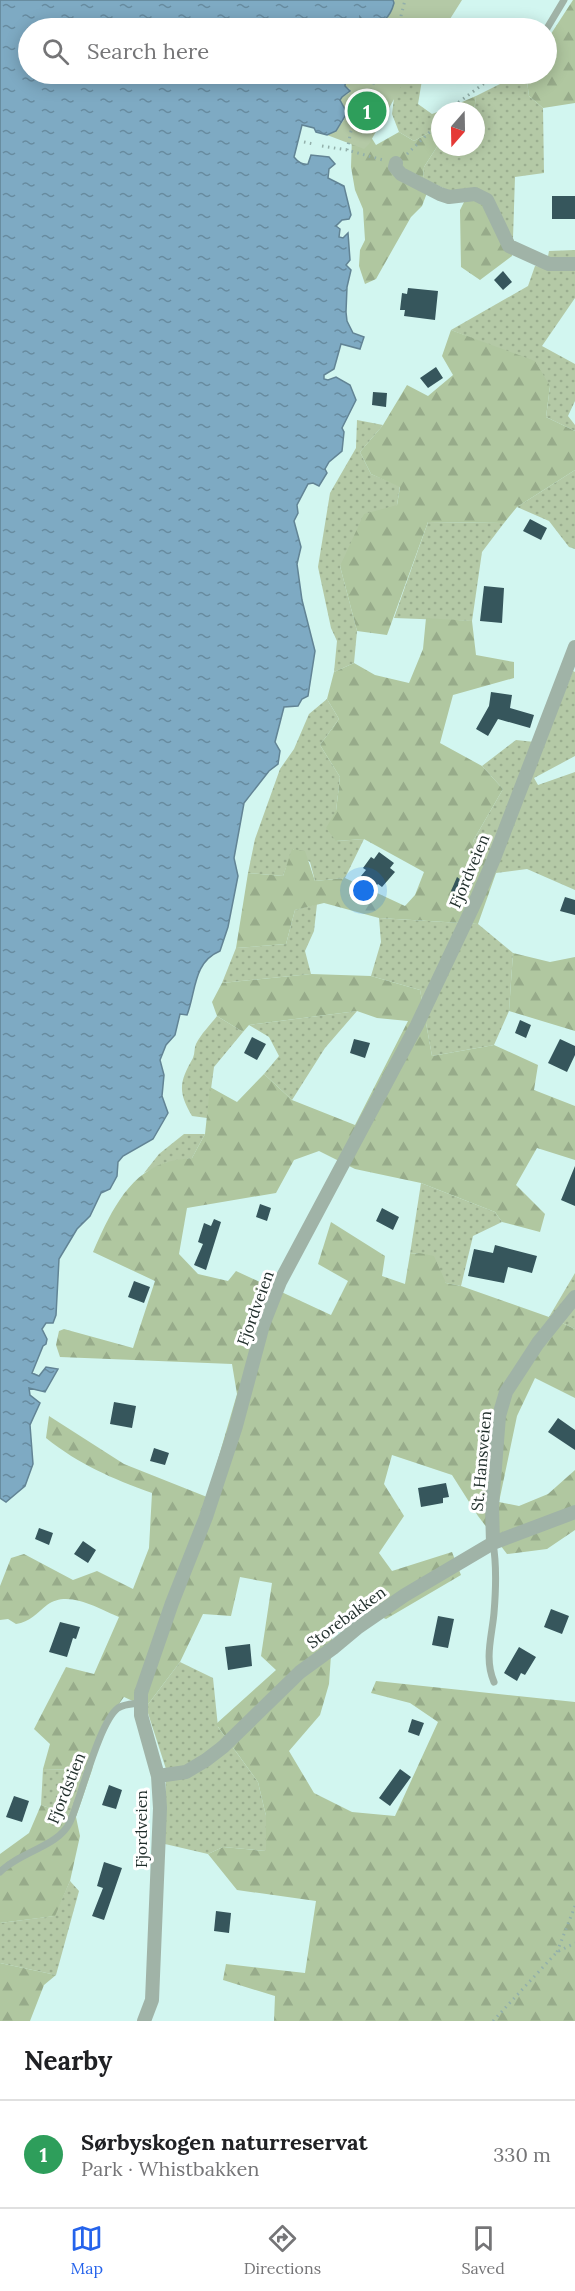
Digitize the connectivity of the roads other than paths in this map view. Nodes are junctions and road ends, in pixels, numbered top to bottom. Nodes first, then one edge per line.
1 (564, 0) edge
2 (553, 18) edge
3 (396, 163) road end
4 (575, 264) edge
5 (575, 647) edge
6 (575, 1297) edge
7 (575, 1512) edge
8 (493, 1543) junction
9 (494, 1682) dead end
10 (140, 1703) junction
11 (158, 1776) junction
12 (0, 1872) edge
13 (144, 2021) edge

1 - 2 lane
3 - 4 street
5 - 10 street, Fjordveien
6 - 8 street, St. Hansveien
7 - 8 street, Storebakken
8 - 9 lane
8 - 11 street, Storebakken
10 - 11 street, Fjordveien
10 - 12 lane, Fjordstien
11 - 13 street, Fjordveien

